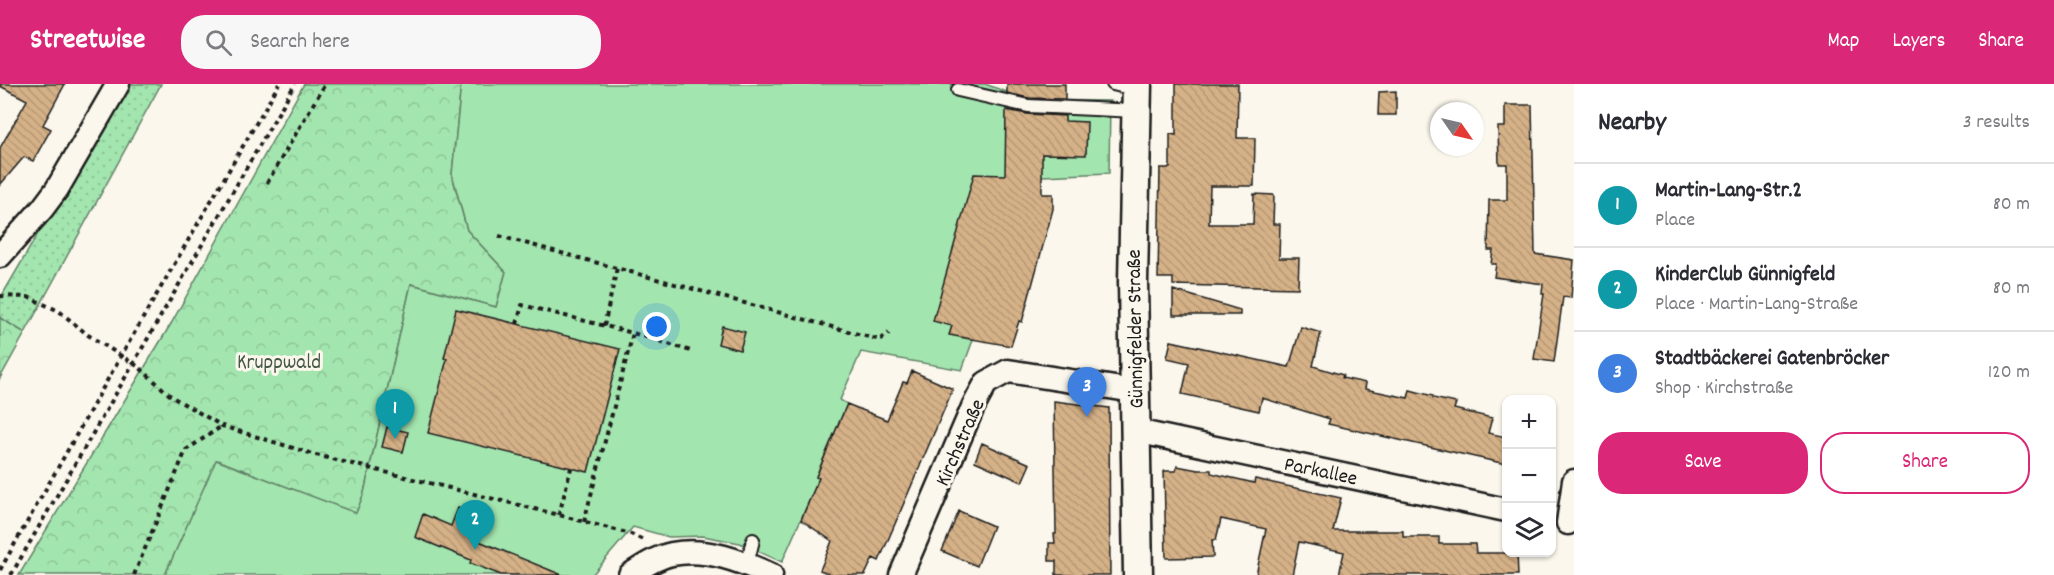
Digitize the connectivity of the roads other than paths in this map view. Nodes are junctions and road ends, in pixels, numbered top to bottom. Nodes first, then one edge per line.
1 (118, 84) edge
2 (958, 90) dead end
3 (1131, 92) edge
4 (0, 256) edge
5 (1134, 392) junction
6 (1136, 431) junction
7 (1574, 482) edge
8 (1502, 509) edge
9 (1565, 523) edge
10 (753, 540) dead end
11 (747, 564) junction
12 (630, 575) edge
13 (771, 575) edge
14 (901, 575) edge
15 (1138, 575) edge

1 - 4 street
2 - 3 lane
3 - 5 street, Günnigfelder Straße
5 - 6 street, Günnigfelder Straße
5 - 14 street, Kirchstraße
6 - 8 street, Parkallee
6 - 15 street, Günnigfelder Straße
7 - 9 street
10 - 11 lane
11 - 12 street
11 - 13 street

